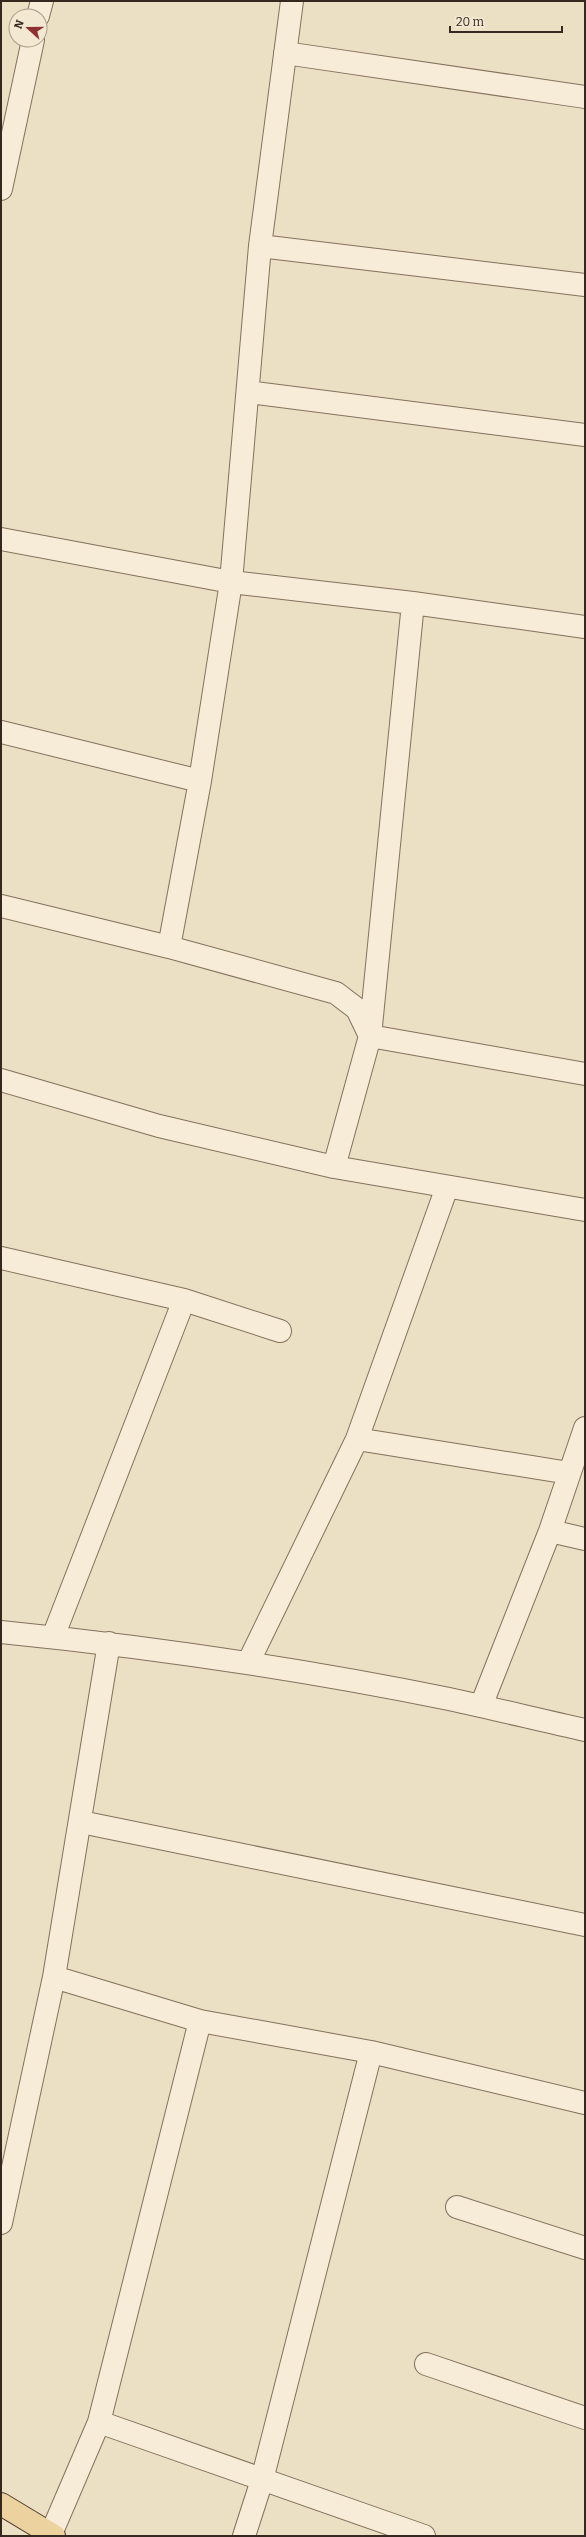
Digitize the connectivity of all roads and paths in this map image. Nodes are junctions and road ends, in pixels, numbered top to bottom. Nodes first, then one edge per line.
1 (292, 1) edge
2 (31, 48) edge
3 (285, 53) junction
4 (585, 97) edge
5 (1, 189) edge
6 (260, 246) junction
7 (585, 284) edge
8 (248, 392) junction
9 (585, 435) edge
10 (1, 540) edge
11 (231, 582) junction
12 (413, 603) junction
13 (585, 627) edge
14 (1, 732) edge
15 (200, 781) junction
16 (1, 906) edge
17 (169, 947) junction
18 (370, 1036) junction
19 (585, 1074) edge
20 (1, 1080) edge
21 (334, 1167) junction
22 (447, 1187) junction
23 (585, 1210) edge
24 (2, 1260) edge
25 (184, 1300) junction
26 (280, 1331) dead end
27 (585, 1428) edge
28 (357, 1439) junction
29 (569, 1473) junction
30 (550, 1531) junction
31 (585, 1539) edge
32 (1, 1632) edge
33 (53, 1637) junction
34 (109, 1643) junction
35 (248, 1663) junction
36 (481, 1706) junction
37 (585, 1730) edge
38 (81, 1822) junction
39 (585, 1924) edge
40 (54, 1976) junction
41 (200, 2021) junction
42 (370, 2052) junction
43 (585, 2103) edge
44 (458, 2207) dead end
45 (1, 2223) edge
46 (585, 2248) edge
47 (426, 2364) dead end
48 (585, 2418) edge
49 (99, 2422) junction
50 (262, 2480) junction
51 (1, 2504) edge
52 (52, 2535) edge
53 (244, 2536) edge
54 (424, 2536) edge

1 - 3 street
2 - 5 street
3 - 4 street
3 - 6 street
6 - 7 street
6 - 8 street
8 - 9 street
8 - 11 street
10 - 11 street
11 - 12 street
11 - 15 street
12 - 13 street
12 - 18 street
14 - 15 street
15 - 17 street
16 - 17 street
17 - 18 street
18 - 19 street
18 - 21 street
20 - 21 street
21 - 22 street
22 - 23 street
22 - 28 street
24 - 25 street
25 - 26 street
25 - 33 street
27 - 29 street
28 - 29 street
28 - 35 street
29 - 30 street
30 - 31 street
30 - 36 street
32 - 33 street
33 - 34 street
34 - 35 street
34 - 38 street
35 - 36 street
36 - 37 street
38 - 39 street
38 - 40 street
40 - 41 street
40 - 45 street
41 - 42 street
41 - 49 street
42 - 43 street
42 - 50 street
44 - 46 street
47 - 48 street
49 - 50 street
49 - 52 street
50 - 53 street
50 - 54 street
51 - 52 main road

